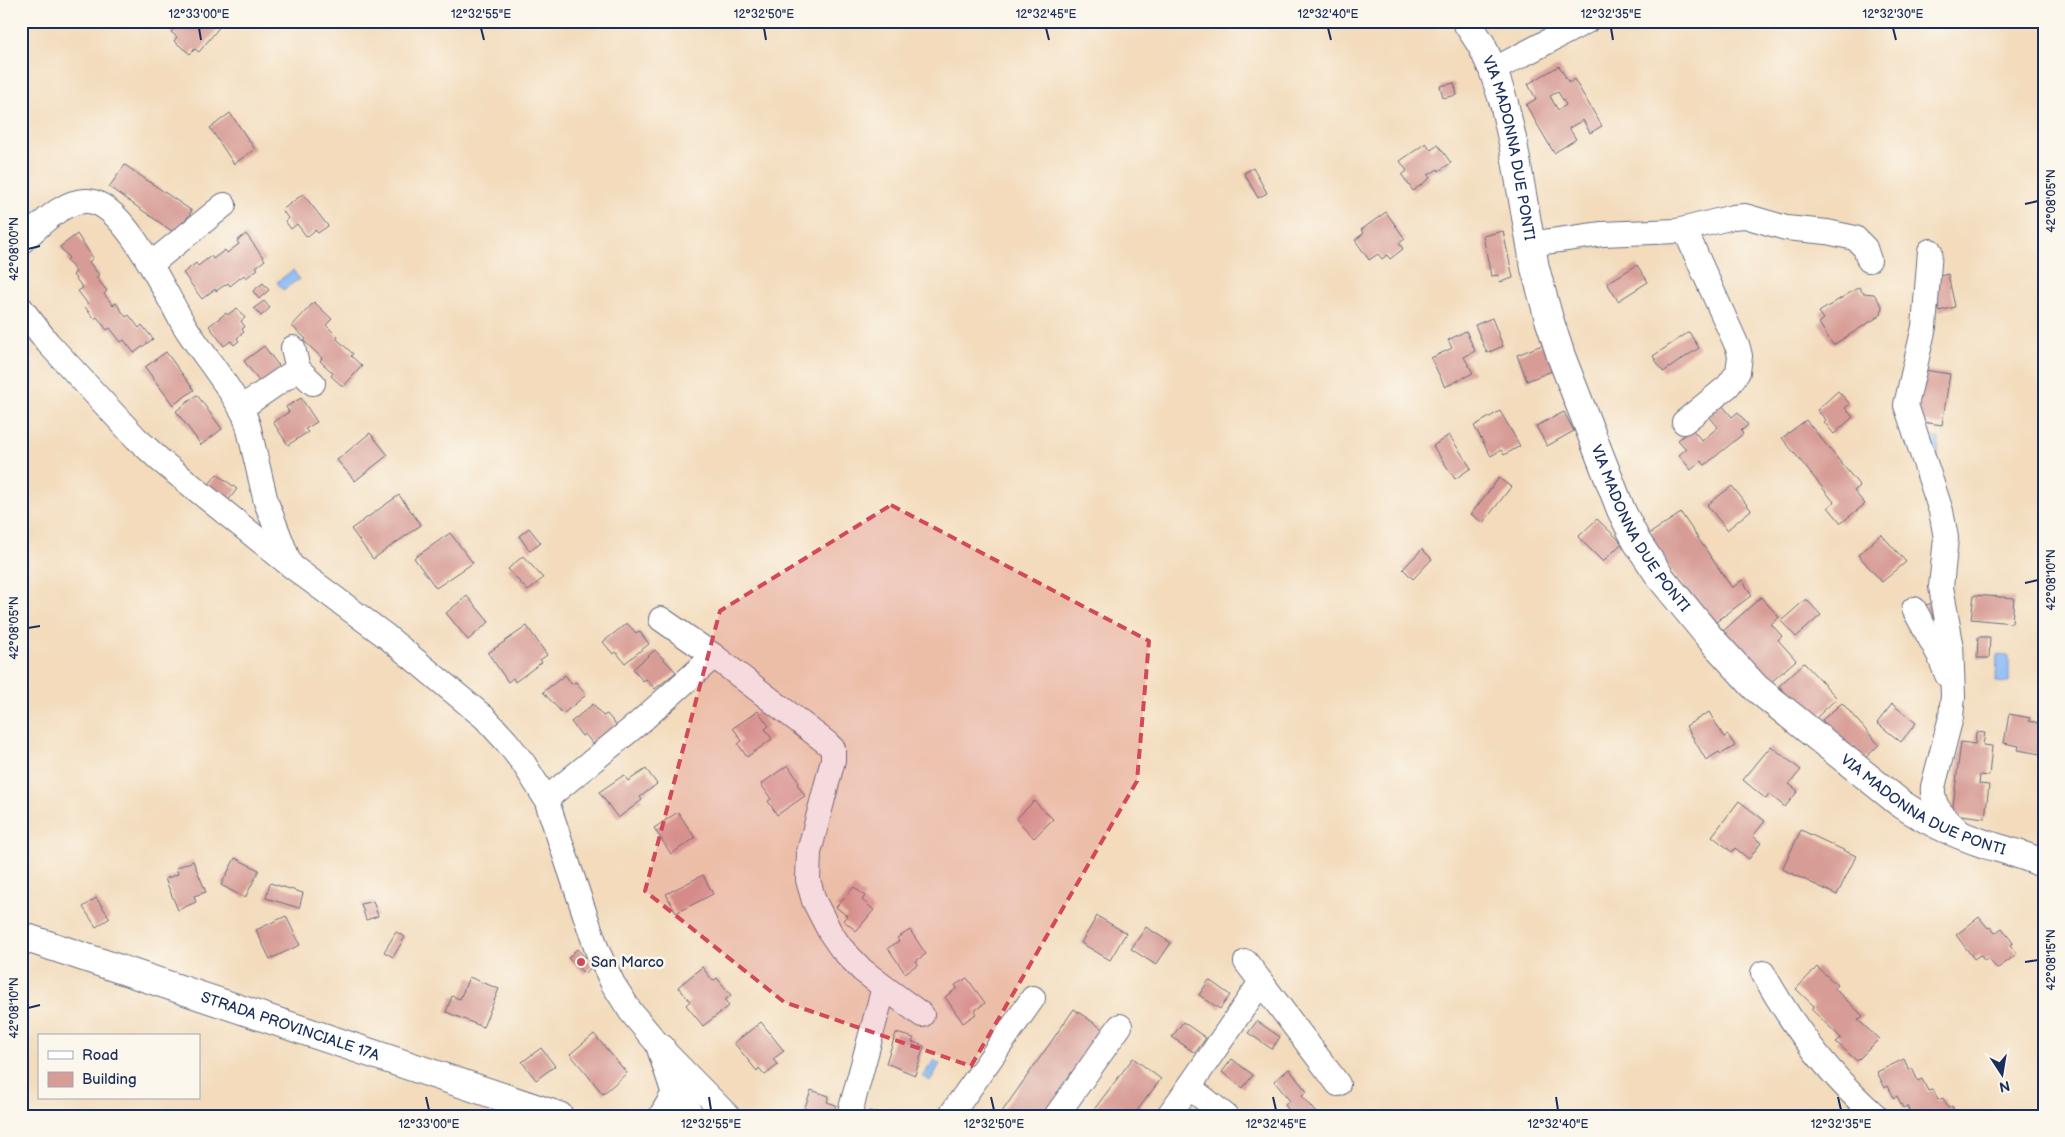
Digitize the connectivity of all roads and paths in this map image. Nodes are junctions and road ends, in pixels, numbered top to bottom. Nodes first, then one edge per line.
1 (1466, 21) edge
2 (1587, 21) edge
3 (1493, 70) junction
4 (224, 205) dead end
5 (1685, 230) junction
6 (21, 242) edge
7 (1530, 244) junction
8 (1930, 251) dead end
9 (1868, 260) dead end
10 (151, 264) junction
11 (21, 308) edge
12 (301, 367) dead end
13 (241, 408) junction
14 (1684, 422) dead end
15 (290, 565) junction
16 (1914, 610) dead end
17 (661, 619) dead end
18 (714, 656) junction
19 (1954, 696) junction
20 (546, 799) junction
21 (1964, 836) junction
22 (2044, 864) edge
23 (21, 936) edge
24 (1246, 962) dead end
25 (1762, 973) dead end
26 (1261, 982) junction
27 (884, 987) junction
28 (1033, 998) dead end
29 (922, 1015) dead end
30 (1120, 1026) dead end
31 (661, 1048) junction
32 (1338, 1084) dead end
33 (1189, 1087) junction
34 (676, 1109) edge
35 (1058, 1115) edge
36 (559, 1116) edge
37 (728, 1116) edge
38 (849, 1116) edge
39 (950, 1116) edge
40 (1168, 1116) edge
41 (1226, 1116) edge
42 (1876, 1116) edge

1 - 3 main road, VIA MADONNA DUE PONTI
2 - 3 street
3 - 7 main road, VIA MADONNA DUE PONTI
4 - 10 street
5 - 7 street
5 - 9 street
5 - 14 street
6 - 10 street
7 - 21 main road, VIA MADONNA DUE PONTI
8 - 19 street
10 - 13 street
11 - 15 street
12 - 13 street
13 - 15 street
15 - 20 street
16 - 19 street
17 - 18 street
18 - 20 street
18 - 27 street
19 - 21 street
20 - 31 street
21 - 22 main road, VIA MADONNA DUE PONTI
23 - 36 main road, STRADA PROVINCIALE 17A
24 - 26 street
25 - 42 street
26 - 32 street
26 - 33 street
27 - 29 street
27 - 38 street
28 - 39 street
30 - 35 street
31 - 34 main road
31 - 37 street
33 - 40 street
33 - 41 street

